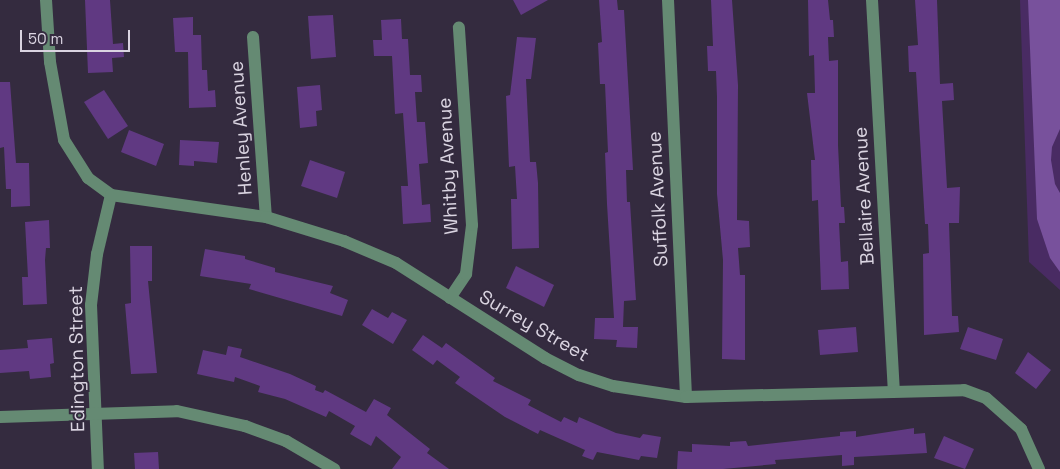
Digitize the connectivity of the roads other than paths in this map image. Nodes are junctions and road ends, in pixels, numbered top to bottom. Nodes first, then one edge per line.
1 (46, 0) edge
2 (668, 0) edge
3 (872, 0) edge
4 (459, 27) dead end
5 (253, 37) dead end
6 (111, 195) junction
7 (266, 217) junction
8 (450, 298) junction
9 (894, 390) junction
10 (686, 397) junction
11 (95, 414) junction
12 (0, 417) edge
13 (98, 469) edge
14 (334, 469) edge
15 (1039, 469) edge

1 - 6 street
2 - 10 street, Suffolk Avenue
3 - 9 street, Bellaire Avenue
4 - 8 street, Whitby Avenue
5 - 7 street, Henley Avenue
6 - 7 street, Surrey Street
6 - 11 street, Edington Street
7 - 8 street, Surrey Street
8 - 10 street, Surrey Street
9 - 10 street, Surrey Street
9 - 15 street, Surrey Street
11 - 12 street
11 - 13 street, Edington Street
11 - 14 street

